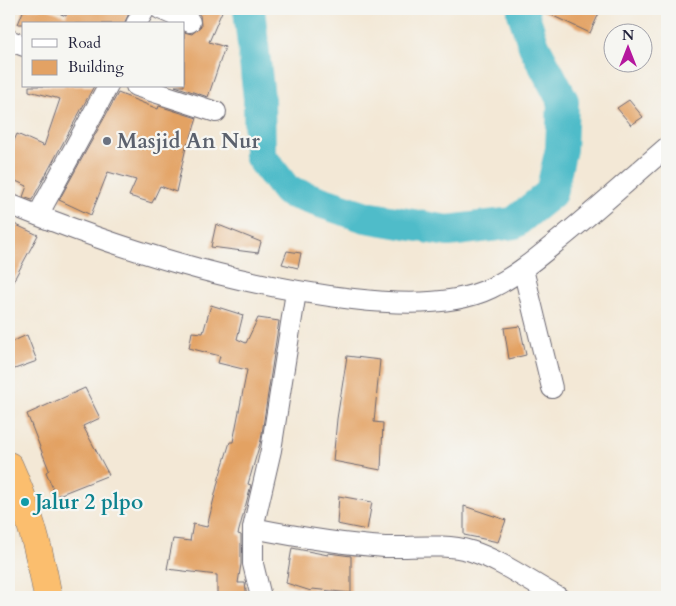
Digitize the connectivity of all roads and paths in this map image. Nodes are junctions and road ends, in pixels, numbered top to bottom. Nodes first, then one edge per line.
1 (145, 9) edge
2 (160, 9) edge
3 (137, 22) edge
4 (190, 22) dead end
5 (9, 40) edge
6 (22, 45) edge
7 (107, 88) edge
8 (142, 88) edge
9 (216, 112) dead end
10 (667, 147) edge
11 (9, 204) edge
12 (38, 215) junction
13 (523, 269) junction
14 (296, 292) junction
15 (552, 388) dead end
16 (9, 466) edge
17 (9, 511) edge
18 (253, 528) junction
19 (31, 597) edge
20 (48, 597) edge
21 (261, 597) edge
22 (558, 597) edge

1 - 3 street
2 - 4 street
5 - 6 street
7 - 12 street
8 - 9 street
10 - 13 street
11 - 12 street
12 - 14 street
13 - 14 street
13 - 15 street
14 - 18 street
16 - 20 highway
17 - 19 highway
18 - 21 street
18 - 22 street

